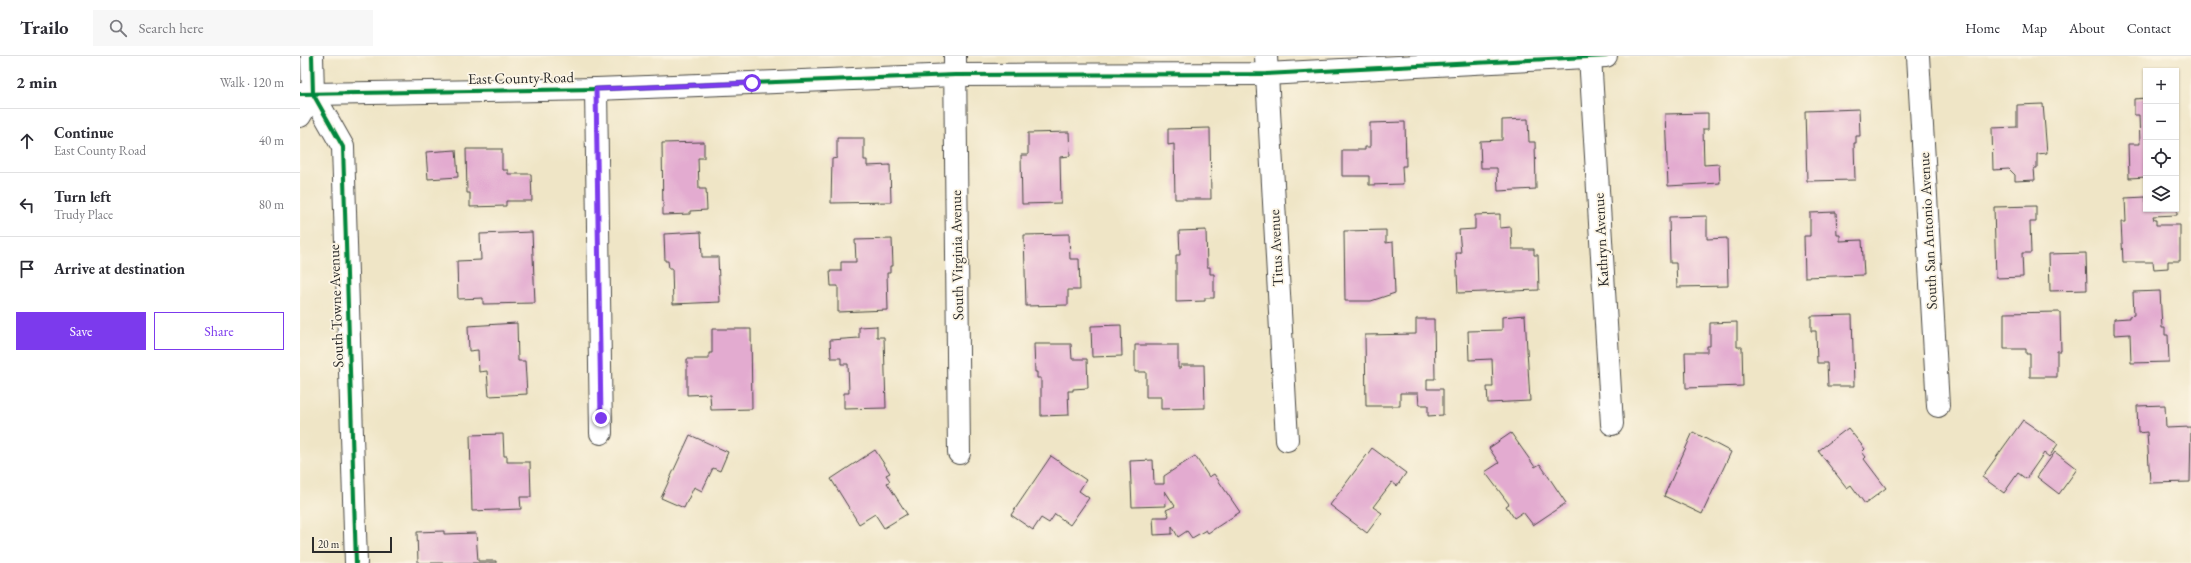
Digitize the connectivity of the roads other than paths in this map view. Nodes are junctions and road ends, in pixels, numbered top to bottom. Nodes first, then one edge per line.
1 (312, 56) edge
2 (1590, 56) edge
3 (1606, 56) edge
4 (1918, 56) edge
5 (955, 65) edge
6 (1266, 65) edge
7 (596, 89) junction
8 (307, 94) edge
9 (300, 116) edge
10 (1938, 406) dead end
11 (1612, 424) dead end
12 (601, 433) dead end
13 (1287, 440) dead end
14 (959, 453) dead end
15 (356, 563) edge

1 - 8 street, South Towne Avenue
2 - 3 street, East County Road
2 - 6 street, East County Road
2 - 11 street, Kathryn Avenue
4 - 10 street, South San Antonio Avenue
5 - 6 street, East County Road
5 - 7 street, East County Road
5 - 14 street, South Virginia Avenue
6 - 13 street, Titus Avenue
7 - 8 street, East County Road
7 - 12 street
8 - 9 street
8 - 15 street, South Towne Avenue

